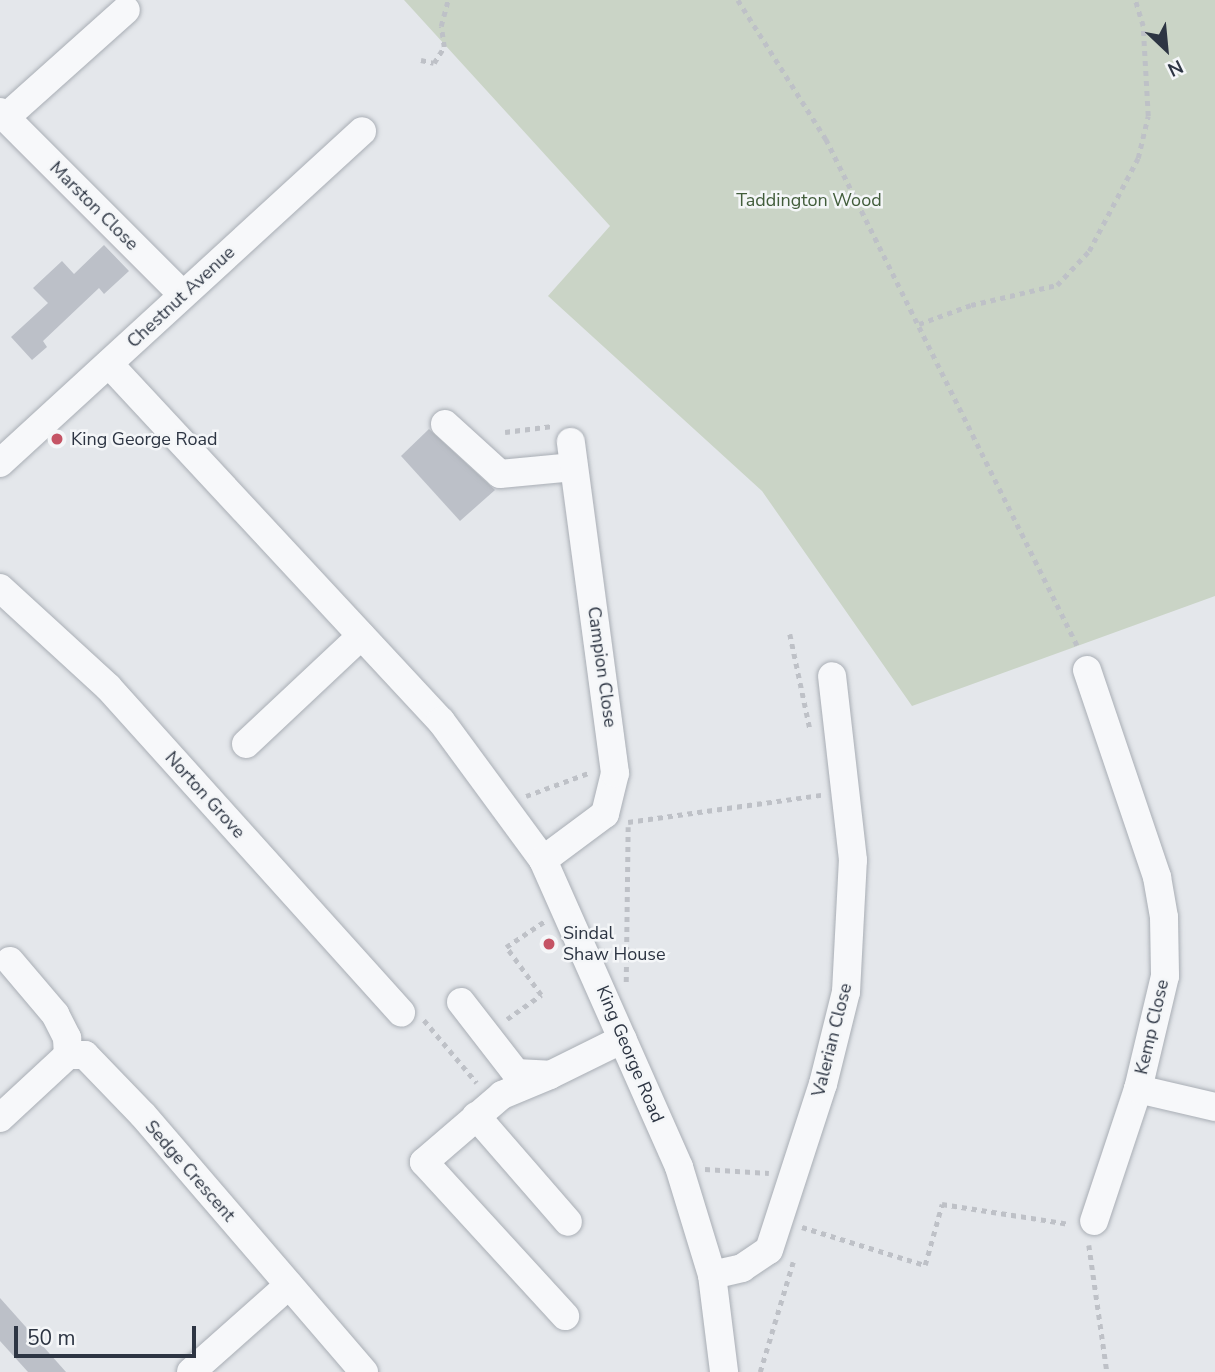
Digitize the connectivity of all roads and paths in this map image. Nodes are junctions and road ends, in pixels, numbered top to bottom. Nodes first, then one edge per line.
1 (448, 0) edge
2 (738, 0) edge
3 (1135, 0) edge
4 (126, 10) dead end
5 (421, 60) dead end
6 (3, 115) edge
7 (362, 131) dead end
8 (182, 294) junction
9 (919, 324) junction
10 (109, 364) junction
11 (445, 424) dead end
12 (505, 432) dead end
13 (568, 447) junction
14 (0, 463) edge
15 (0, 588) edge
16 (790, 634) dead end
17 (361, 636) junction
18 (1087, 670) joint
19 (832, 676) dead end
20 (812, 736) dead end
21 (246, 744) dead end
22 (614, 764) junction
23 (824, 782) dead end
24 (827, 794) junction
25 (505, 803) junction
26 (828, 804) dead end
27 (628, 822) junction
28 (593, 827) junction
29 (542, 860) junction
30 (567, 908) junction
31 (10, 961) dead end
32 (461, 1002) dead end
33 (611, 1010) junction
34 (401, 1012) joint
35 (486, 1034) junction
36 (623, 1040) junction
37 (68, 1055) junction
38 (550, 1075) junction
39 (1138, 1088) junction
40 (1215, 1107) edge
41 (485, 1109) junction
42 (0, 1118) edge
43 (775, 1161) dead end
44 (679, 1167) junction
45 (770, 1174) junction
46 (767, 1186) dead end
47 (780, 1220) junction
48 (568, 1222) dead end
49 (1090, 1224) junction
50 (712, 1275) junction
51 (289, 1285) junction
52 (565, 1316) dead end
53 (191, 1372) edge
54 (364, 1372) edge
55 (724, 1372) edge
56 (1107, 1372) edge

1 - 5 path
2 - 9 path
3 - 9 path
4 - 6 street, Marston Close
6 - 8 street, Marston Close
7 - 8 street, Chestnut Avenue
8 - 10 street, Chestnut Avenue
9 - 18 path
10 - 14 street, Chestnut Avenue
10 - 17 street, King George Road
11 - 13 street
12 - 13 path
13 - 22 street, Campion Close
15 - 34 street, Norton Grove
16 - 20 path
17 - 21 street
17 - 25 street, King George Road
18 - 39 street, Kemp Close
19 - 47 street, Valerian Close
22 - 25 path
22 - 28 street, Campion Close
23 - 24 path
24 - 26 path
24 - 27 path
25 - 29 street, King George Road
27 - 28 path
27 - 33 path
28 - 29 street
29 - 30 street, King George Road
30 - 33 street, King George Road
30 - 35 path
31 - 37 street
32 - 35 street
33 - 36 street, King George Road
34 - 41 path
35 - 38 street
36 - 38 street
36 - 44 street, King George Road
37 - 42 street
37 - 51 street, Sedge Crescent
38 - 41 street
39 - 40 street
39 - 49 street, Kemp Close
41 - 48 street
41 - 52 street
43 - 45 path
44 - 45 path
44 - 50 street, King George Road
45 - 46 path
47 - 49 path
47 - 50 street, Valerian Close
49 - 56 path
50 - 55 street, King George Road
51 - 53 street
51 - 54 street, Sedge Crescent

